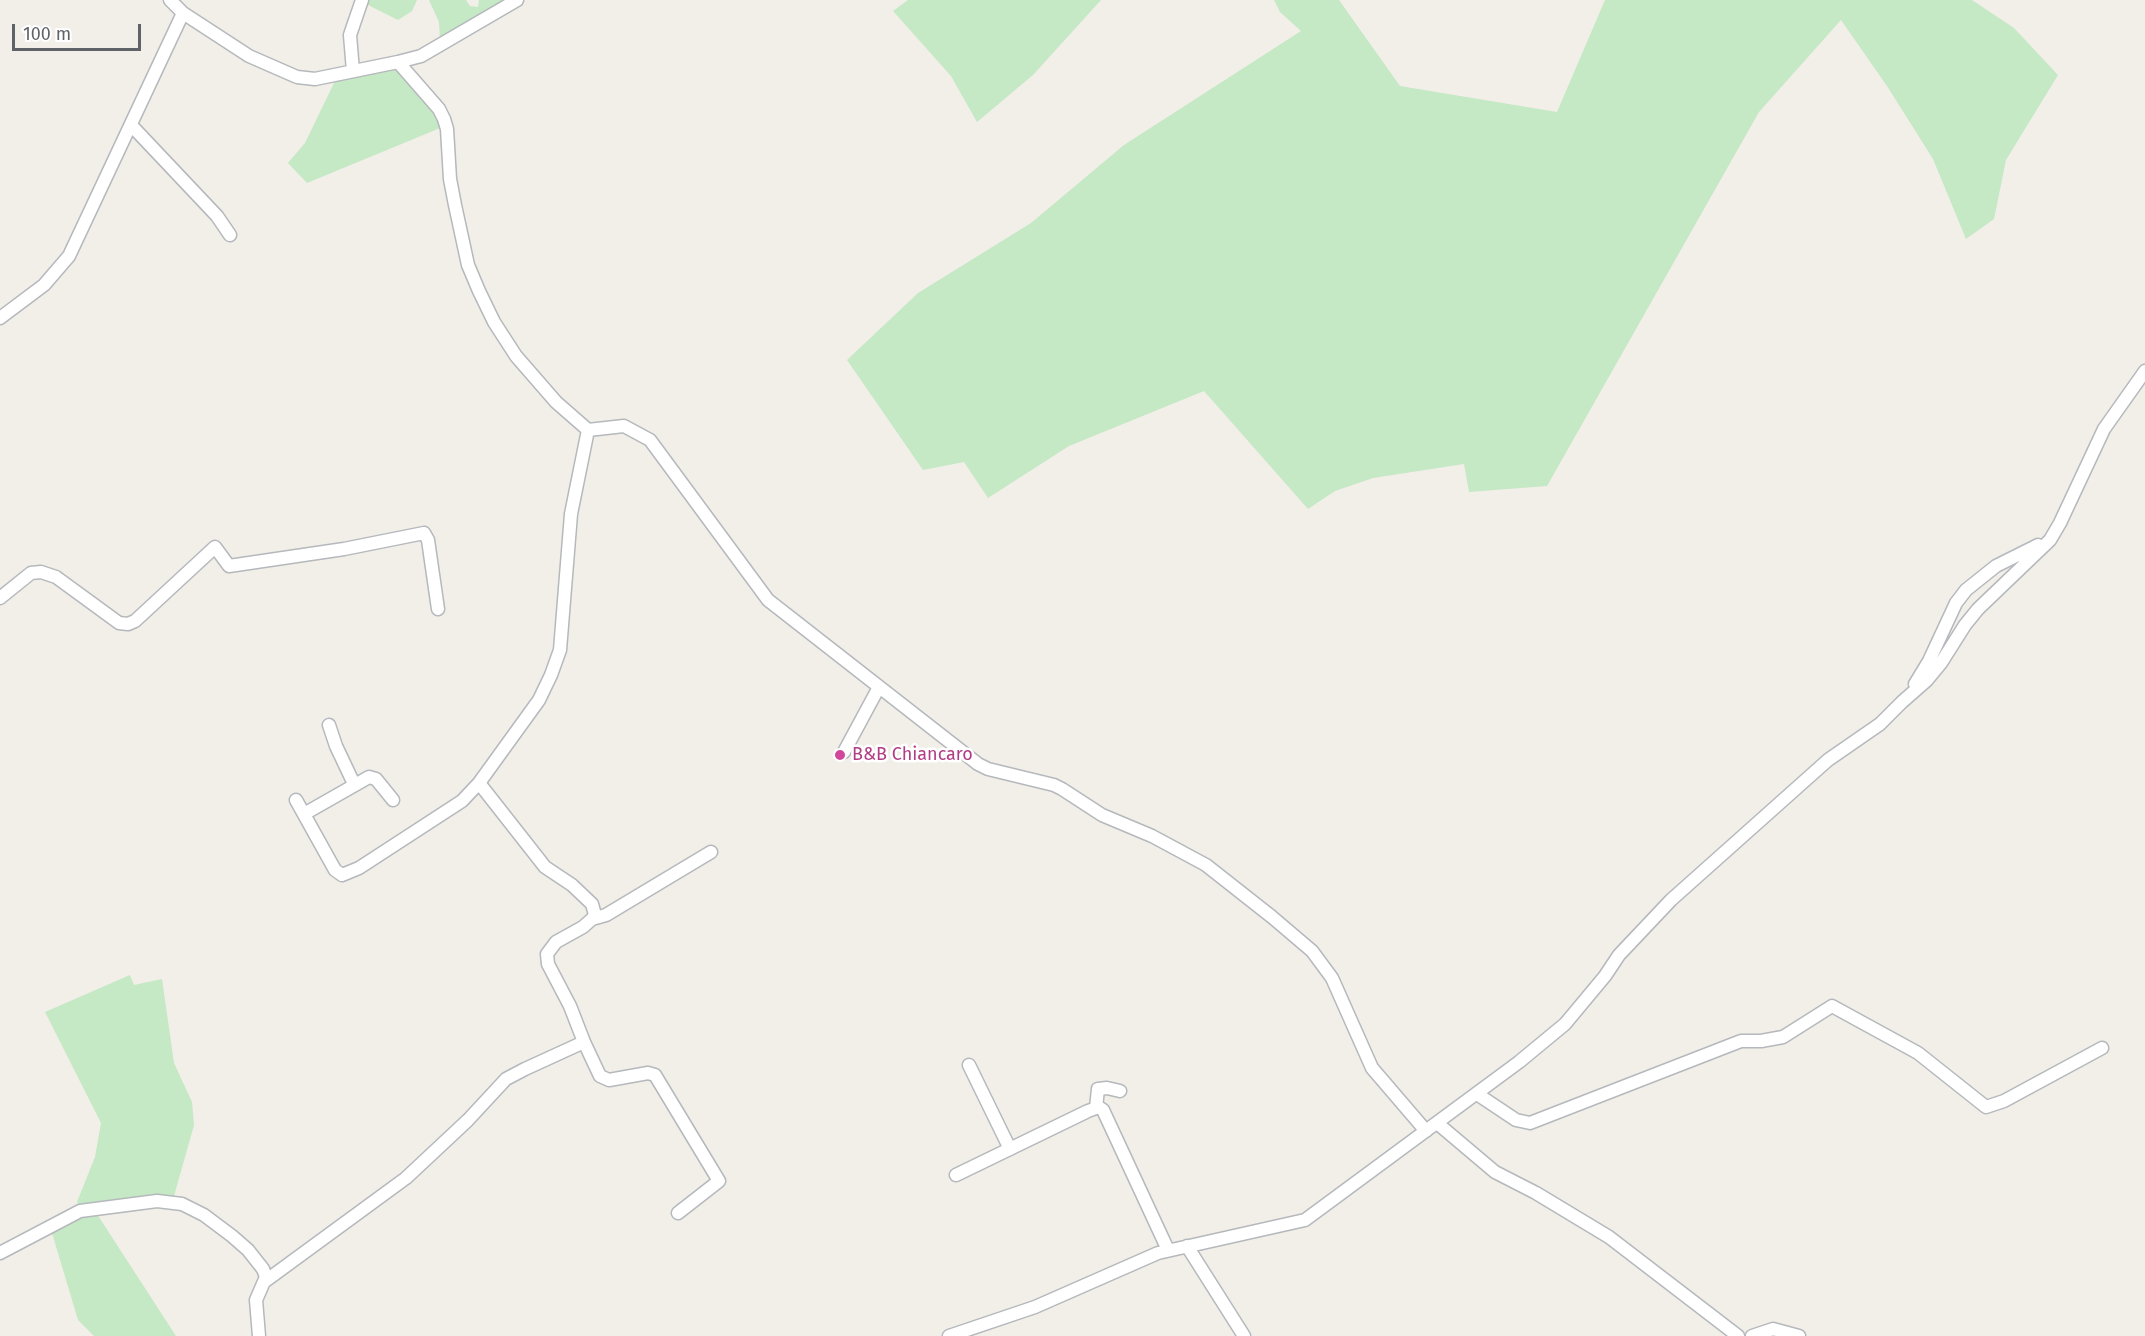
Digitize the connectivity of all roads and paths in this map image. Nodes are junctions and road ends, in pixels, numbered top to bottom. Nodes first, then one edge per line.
1 (170, 0) edge
2 (362, 0) edge
3 (517, 0) edge
4 (183, 13) junction
5 (398, 62) junction
6 (353, 71) junction
7 (131, 125) junction
8 (230, 235) dead end
9 (0, 318) edge
10 (2145, 371) edge
11 (588, 430) junction
12 (2055, 532) junction
13 (0, 598) edge
14 (438, 609) dead end
15 (879, 687) junction
16 (1902, 702) junction
17 (329, 725) dead end
18 (844, 752) dead end
19 (479, 783) junction
20 (354, 784) junction
21 (296, 800) dead end
22 (393, 800) dead end
23 (304, 813) junction
24 (711, 852) dead end
25 (592, 919) junction
26 (584, 1042) junction
27 (2102, 1048) dead end
28 (969, 1065) dead end
29 (1120, 1091) dead end
30 (1477, 1094) junction
31 (1096, 1108) junction
32 (1437, 1123) junction
33 (1426, 1131) junction
34 (1010, 1149) junction
35 (956, 1175) dead end
36 (678, 1213) dead end
37 (1186, 1246) junction
38 (1168, 1250) junction
39 (0, 1253) edge
40 (264, 1282) junction
41 (259, 1336) edge
42 (949, 1336) edge
43 (1244, 1336) edge
44 (1738, 1336) edge
45 (1752, 1336) edge
46 (1799, 1336) edge

1 - 4 street
2 - 6 street
3 - 5 street
4 - 6 street
4 - 7 street
5 - 6 street
5 - 11 street
7 - 8 street
7 - 9 street
10 - 12 street
11 - 15 street
11 - 19 street
12 - 16 street
12 - 16 street
13 - 14 street
15 - 18 street
15 - 33 street
16 - 30 street
17 - 20 street
19 - 23 street
19 - 25 street
20 - 22 street
20 - 23 street
21 - 23 street
24 - 25 street
25 - 26 street
26 - 36 street
26 - 40 street
27 - 30 street
28 - 34 street
29 - 31 street
30 - 32 street
31 - 34 street
31 - 38 street
32 - 33 street
32 - 44 street
33 - 37 street
34 - 35 street
37 - 38 street
37 - 43 street
38 - 42 street
39 - 40 street
40 - 41 street
45 - 46 street

